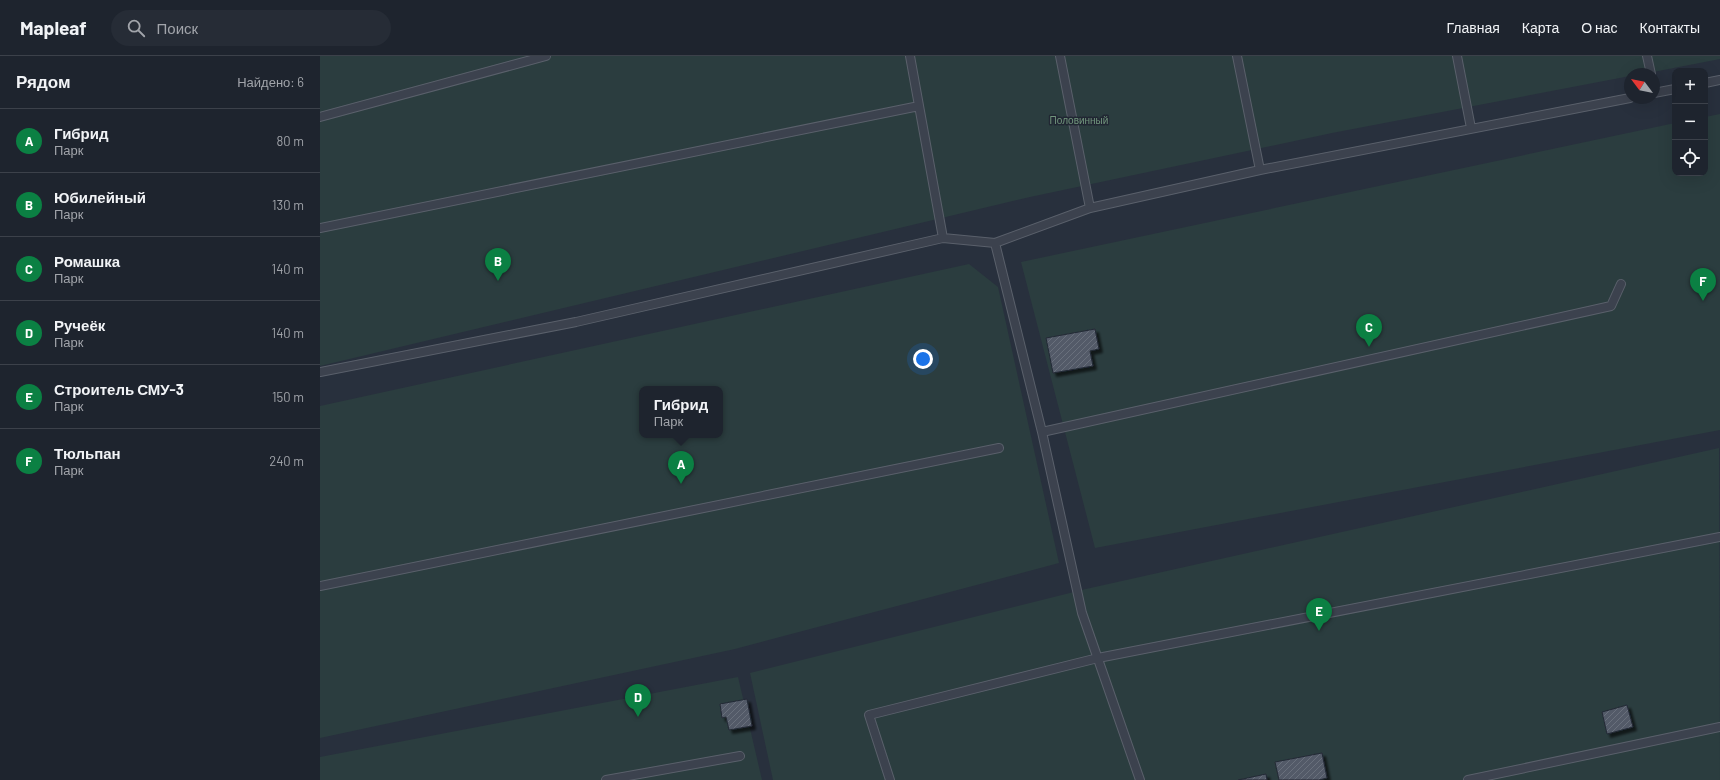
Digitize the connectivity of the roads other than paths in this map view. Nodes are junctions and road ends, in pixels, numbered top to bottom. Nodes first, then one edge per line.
1 (546, 56) edge
2 (910, 56) edge
3 (1060, 56) edge
4 (1237, 56) edge
5 (1457, 56) edge
6 (1647, 56) edge
7 (1650, 68) edge
8 (1720, 80) edge
9 (1708, 82) edge
10 (1672, 89) edge
11 (1660, 90) edge
12 (1624, 99) edge
13 (919, 106) junction
14 (320, 117) edge
15 (1471, 128) junction
16 (1260, 170) junction
17 (1090, 208) junction
18 (320, 228) edge
19 (943, 238) junction
20 (995, 243) junction
21 (1621, 284) dead end
22 (320, 372) edge
23 (1042, 432) junction
24 (999, 448) dead end
25 (1720, 537) edge
26 (320, 586) edge
27 (1098, 658) junction
28 (1720, 727) edge
29 (740, 756) dead end
30 (606, 780) edge
31 (890, 780) edge
32 (1140, 780) edge
33 (1468, 780) edge

1 - 14 lane
2 - 13 lane
3 - 17 lane
4 - 16 lane
5 - 15 lane
6 - 7 lane
8 - 9 lane
10 - 11 lane
12 - 15 lane
13 - 18 lane
13 - 19 lane
15 - 16 lane
16 - 17 lane
17 - 20 lane
19 - 20 lane
19 - 22 lane
20 - 23 lane
21 - 23 lane
23 - 27 lane
24 - 26 lane
25 - 27 lane
27 - 31 lane
27 - 32 lane
28 - 33 lane
29 - 30 lane

